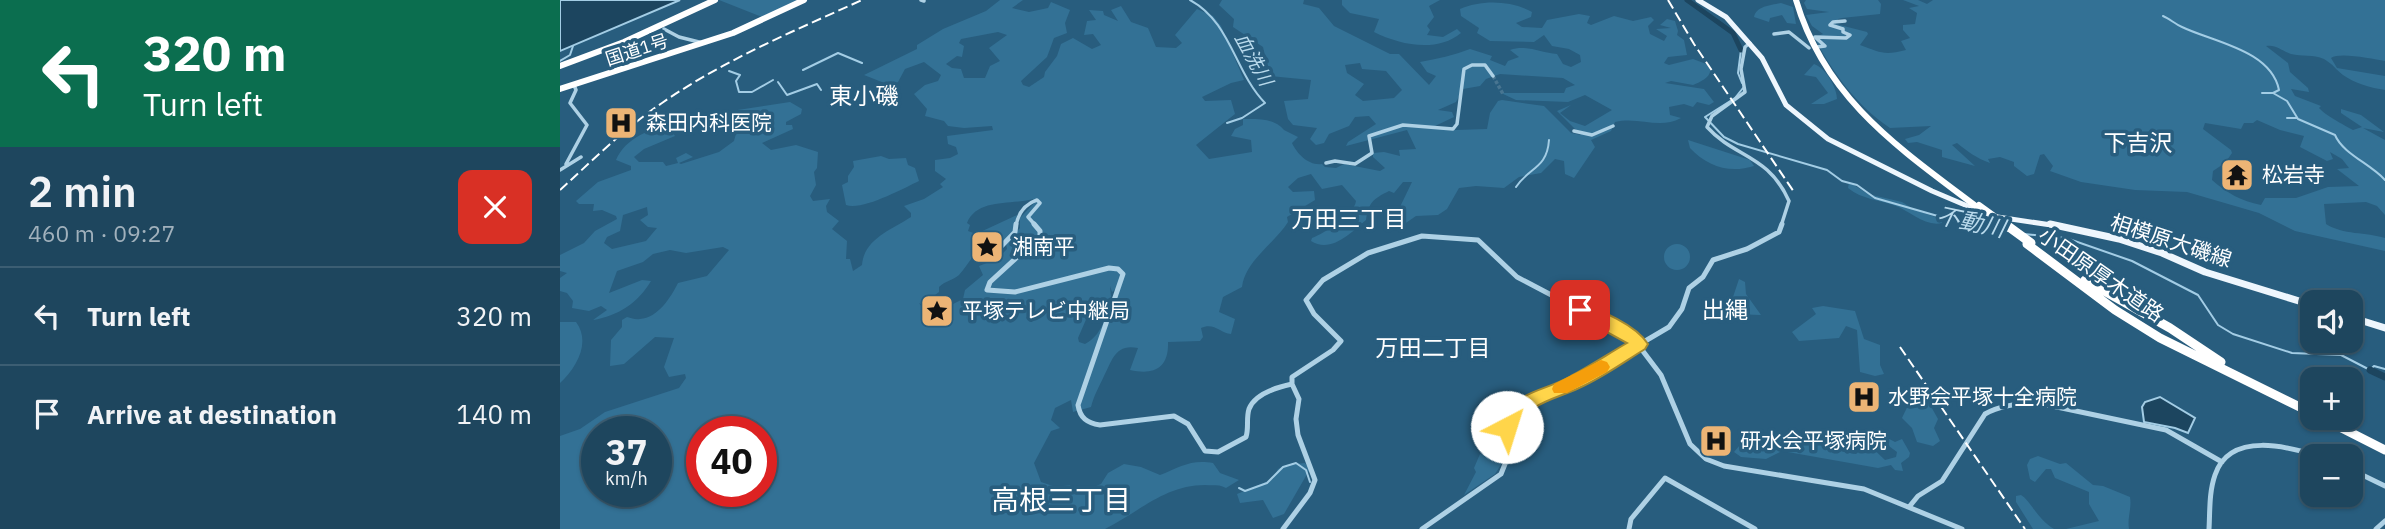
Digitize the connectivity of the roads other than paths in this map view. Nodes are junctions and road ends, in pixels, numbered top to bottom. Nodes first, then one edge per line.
1 (802, 0) edge
2 (1698, 0) edge
3 (1798, 0) edge
4 (712, 1) edge
5 (1845, 21) dead end
6 (654, 28) junction
7 (664, 29) junction
8 (1774, 34) dead end
9 (705, 43) junction
10 (1750, 43) junction
11 (1817, 47) dead end
12 (1810, 48) dead end
13 (560, 64) edge
14 (1493, 76) dead end
15 (574, 85) junction
16 (560, 89) edge
17 (1613, 126) dead end
18 (1574, 131) dead end
19 (569, 156) junction
20 (1326, 163) dead end
21 (566, 164) junction
22 (560, 170) edge
23 (990, 258) dead end
24 (2300, 301) edge
25 (2363, 321) edge
26 (2385, 328) edge
27 (1639, 344) junction
28 (1292, 384) junction
29 (2300, 406) edge
30 (2347, 430) edge
31 (2351, 430) edge
32 (2385, 448) edge
33 (2300, 451) edge
34 (2222, 462) junction
35 (2363, 475) edge
36 (2385, 486) edge
37 (1909, 507) junction
38 (2385, 521) edge
39 (1283, 529) edge
40 (1422, 529) edge
41 (1629, 529) edge
42 (1755, 529) edge
43 (1962, 529) edge
44 (2209, 529) edge
45 (2376, 529) edge

1 - 9 highway, 国道1号
2 - 10 main road, 相模原大磯線
3 - 29 highway, 小田原厚木道路, bridge
4 - 6 highway
4 - 7 highway
5 - 11 street
6 - 7 highway
6 - 13 highway
7 - 9 street
8 - 12 street
9 - 15 highway, 国道1号
10 - 24 main road, 相模原大磯線
10 - 27 street
14 - 20 street
15 - 16 highway, 国道1号
15 - 19 street
17 - 18 street
19 - 21 street
19 - 21 street
21 - 22 street
23 - 28 street
25 - 26 main road
27 - 28 street
27 - 37 street
27 - 40 street
28 - 39 street
30 - 32 highway
31 - 32 highway
33 - 34 street
34 - 37 street
34 - 44 street
35 - 36 street
37 - 43 street
38 - 45 street
41 - 42 street

